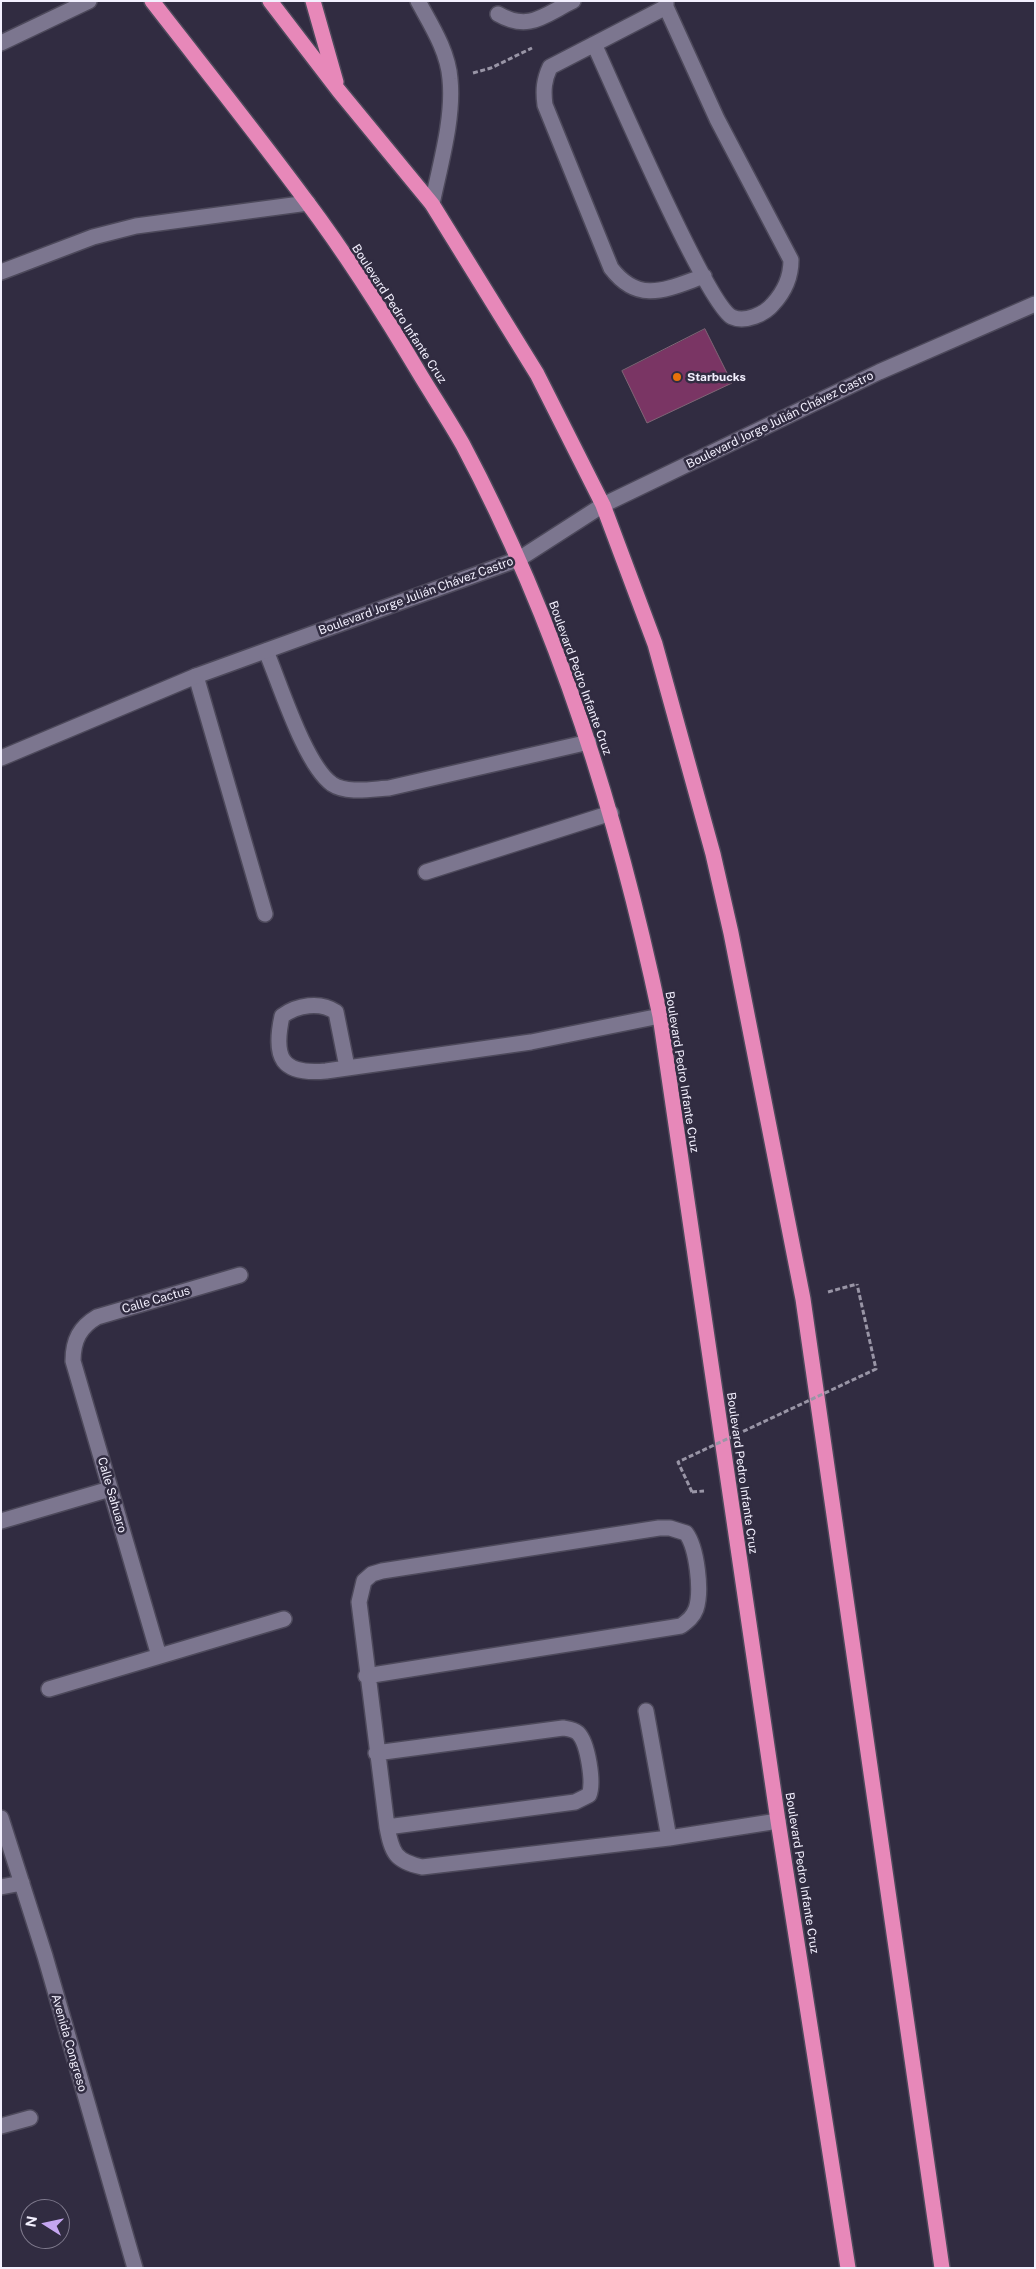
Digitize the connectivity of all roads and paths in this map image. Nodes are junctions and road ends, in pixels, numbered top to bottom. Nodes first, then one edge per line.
1 (89, 1) edge
2 (152, 1) edge
3 (270, 1) edge
4 (313, 1) edge
5 (418, 1) edge
6 (574, 1) edge
7 (666, 4) edge
8 (498, 14) dead end
9 (1, 43) edge
10 (594, 44) junction
11 (339, 91) junction
12 (308, 203) junction
13 (432, 204) junction
14 (1, 272) edge
15 (704, 276) junction
16 (1035, 304) edge
17 (603, 505) junction
18 (519, 559) junction
19 (266, 651) junction
20 (196, 676) junction
21 (589, 742) junction
22 (1, 758) edge
23 (611, 813) junction
24 (426, 872) dead end
25 (265, 914) dead end
26 (660, 1016) junction
27 (347, 1067) junction
28 (240, 1275) dead end
29 (803, 1299) junction
30 (78, 1334) joint
31 (110, 1489) junction
32 (692, 1492) dead end
33 (1, 1521) edge
34 (284, 1618) dead end
35 (159, 1656) junction
36 (366, 1676) junction
37 (49, 1689) dead end
38 (646, 1710) dead end
39 (376, 1753) junction
40 (1, 1818) edge
41 (778, 1821) junction
42 (387, 1827) junction
43 (669, 1838) junction
44 (22, 1883) junction
45 (1, 1887) edge
46 (30, 2118) dead end
47 (1, 2126) edge
48 (135, 2268) edge
49 (848, 2268) edge
50 (942, 2268) edge

1 - 9 street
2 - 12 highway, Boulevard Pedro Infante Cruz
3 - 11 highway
4 - 11 highway
5 - 13 street
6 - 8 street
7 - 10 street
7 - 15 street
10 - 15 street
10 - 15 street
11 - 13 highway
12 - 14 street
12 - 18 highway, Boulevard Pedro Infante Cruz
13 - 17 highway
16 - 17 street, Boulevard Jorge Julián Chávez Castro
17 - 18 street, Boulevard Jorge Julián Chávez Castro
17 - 29 highway
18 - 19 street, Boulevard Jorge Julián Chávez Castro
18 - 21 highway, Boulevard Pedro Infante Cruz
19 - 20 street, Boulevard Jorge Julián Chávez Castro
19 - 21 street
20 - 22 street, Boulevard Jorge Julián Chávez Castro
20 - 25 street
21 - 23 highway, Boulevard Pedro Infante Cruz
23 - 24 street
23 - 26 highway, Boulevard Pedro Infante Cruz
26 - 27 street
26 - 41 highway, Boulevard Pedro Infante Cruz
27 - 27 street
28 - 30 street, Calle Cactus
29 - 32 path, bridge
29 - 50 highway
30 - 31 street, Calle Sahuaro
31 - 33 street
31 - 35 street, Calle Sahuaro
34 - 35 street
35 - 37 street
36 - 36 street
36 - 39 street
38 - 43 street
39 - 42 street
39 - 42 street
40 - 44 street, Avenida Congreso
41 - 43 street
41 - 49 highway, Boulevard Pedro Infante Cruz
42 - 43 street
44 - 45 street
44 - 48 street, Avenida Congreso
46 - 47 street

